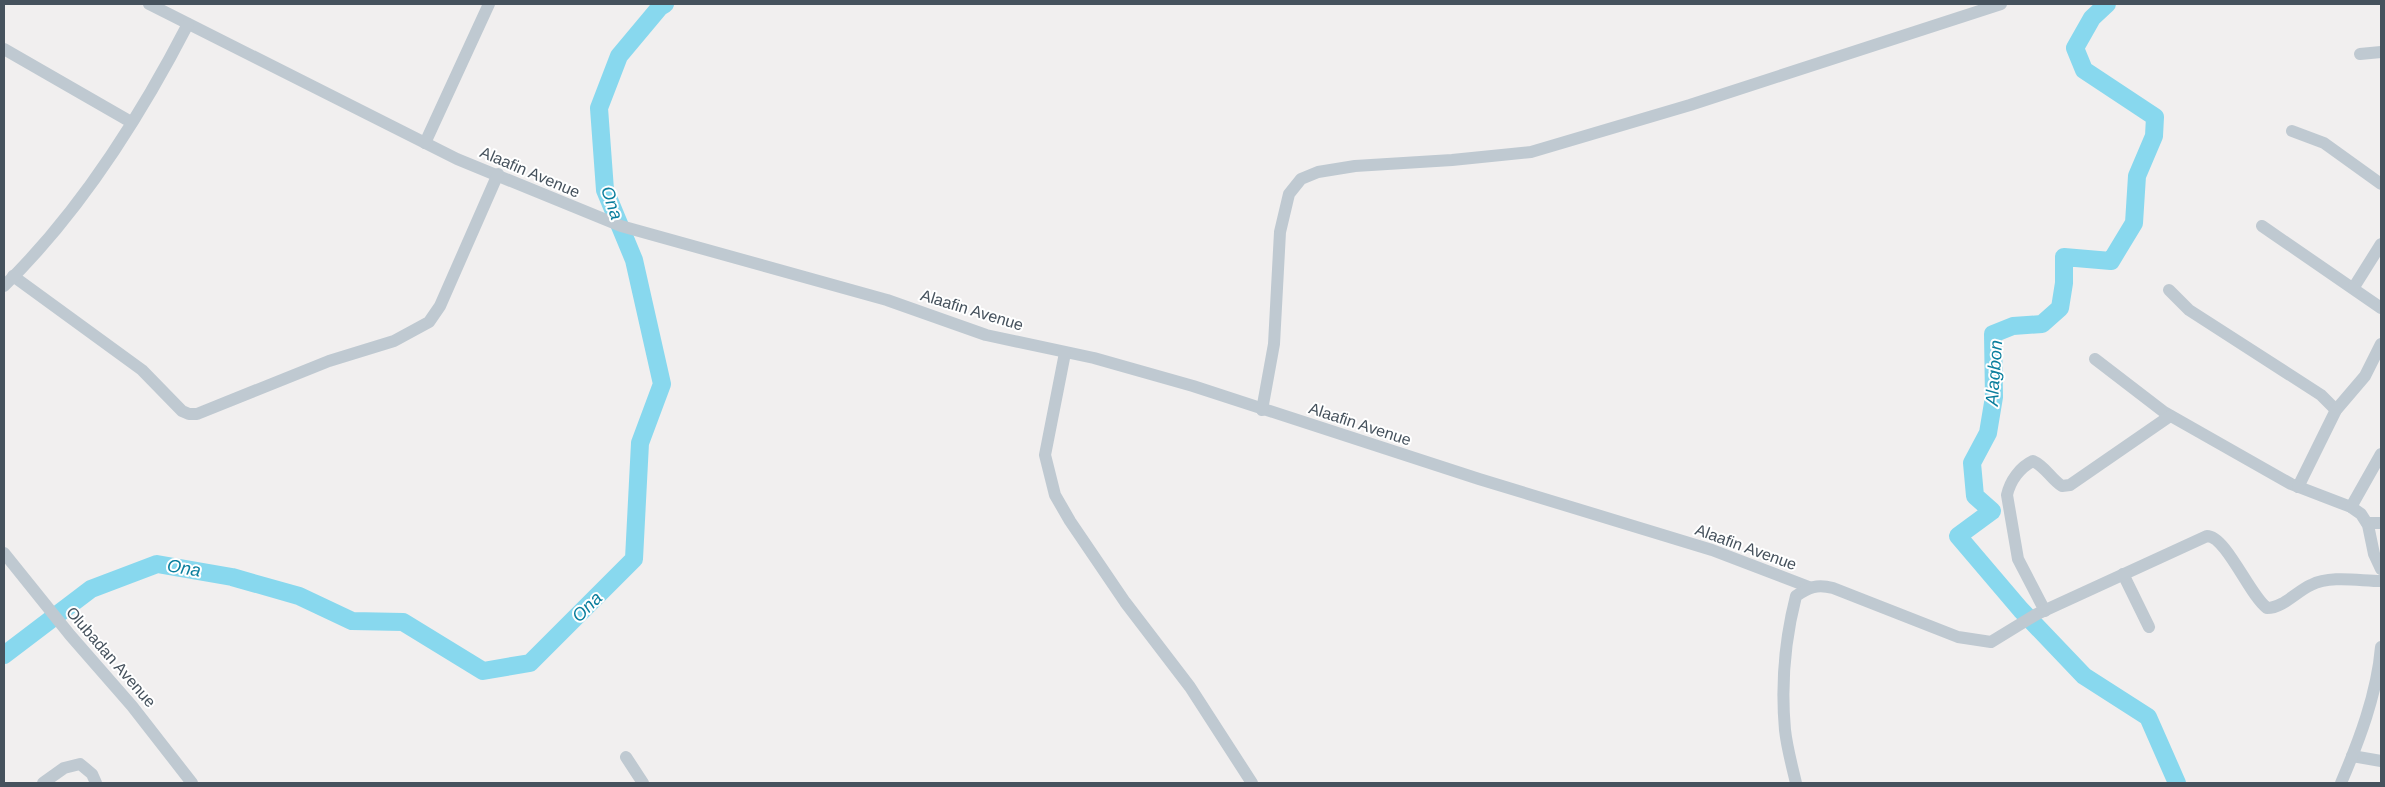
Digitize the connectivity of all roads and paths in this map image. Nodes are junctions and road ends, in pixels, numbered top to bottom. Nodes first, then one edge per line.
1 (149, 4) edge
2 (489, 4) edge
3 (2001, 4) edge
4 (188, 24) junction
5 (4, 49) edge
6 (2381, 52) edge
7 (2360, 54) dead end
8 (131, 122) junction
9 (2292, 131) dead end
10 (425, 143) junction
11 (498, 174) junction
12 (2381, 184) edge
13 (2262, 226) dead end
14 (2381, 244) edge
15 (13, 276) junction
16 (4, 286) edge
17 (2354, 287) junction
18 (2169, 290) dead end
19 (2381, 308) edge
20 (2381, 344) edge
21 (1065, 353) junction
22 (2095, 359) dead end
23 (1262, 410) junction
24 (2336, 410) junction
25 (2170, 416) junction
26 (2381, 454) edge
27 (2298, 487) junction
28 (2351, 507) junction
29 (2366, 523) junction
30 (2381, 524) edge
31 (4, 553) edge
32 (2381, 569) edge
33 (2123, 574) junction
34 (2381, 581) edge
35 (1809, 588) junction
36 (2041, 613) junction
37 (2149, 627) dead end
38 (2381, 648) edge
39 (2352, 756) junction
40 (626, 757) dead end
41 (2381, 761) edge
42 (43, 783) edge
43 (96, 783) edge
44 (192, 783) edge
45 (643, 783) edge
46 (1252, 783) edge
47 (1796, 783) edge
48 (2341, 783) edge

1 - 4 street, Alaafin Avenue
2 - 10 street
3 - 23 street
4 - 8 street
4 - 10 street, Alaafin Avenue
5 - 8 street
6 - 7 street
8 - 15 street
9 - 12 street
10 - 11 street, Alaafin Avenue
11 - 15 street
11 - 21 street, Alaafin Avenue
13 - 17 street
14 - 17 street
15 - 16 street
17 - 19 street
18 - 24 street
20 - 24 street
21 - 23 street, Alaafin Avenue
21 - 46 street
22 - 25 street
23 - 35 street, Alaafin Avenue
24 - 27 street
25 - 27 street
25 - 36 street
26 - 28 street
27 - 28 street
28 - 29 street
29 - 30 street
29 - 32 street
31 - 44 street, Olubadan Avenue
33 - 34 street
33 - 36 street
33 - 37 street
35 - 36 street
35 - 47 street
38 - 39 street
39 - 41 street
39 - 48 street
40 - 45 street
42 - 43 street

